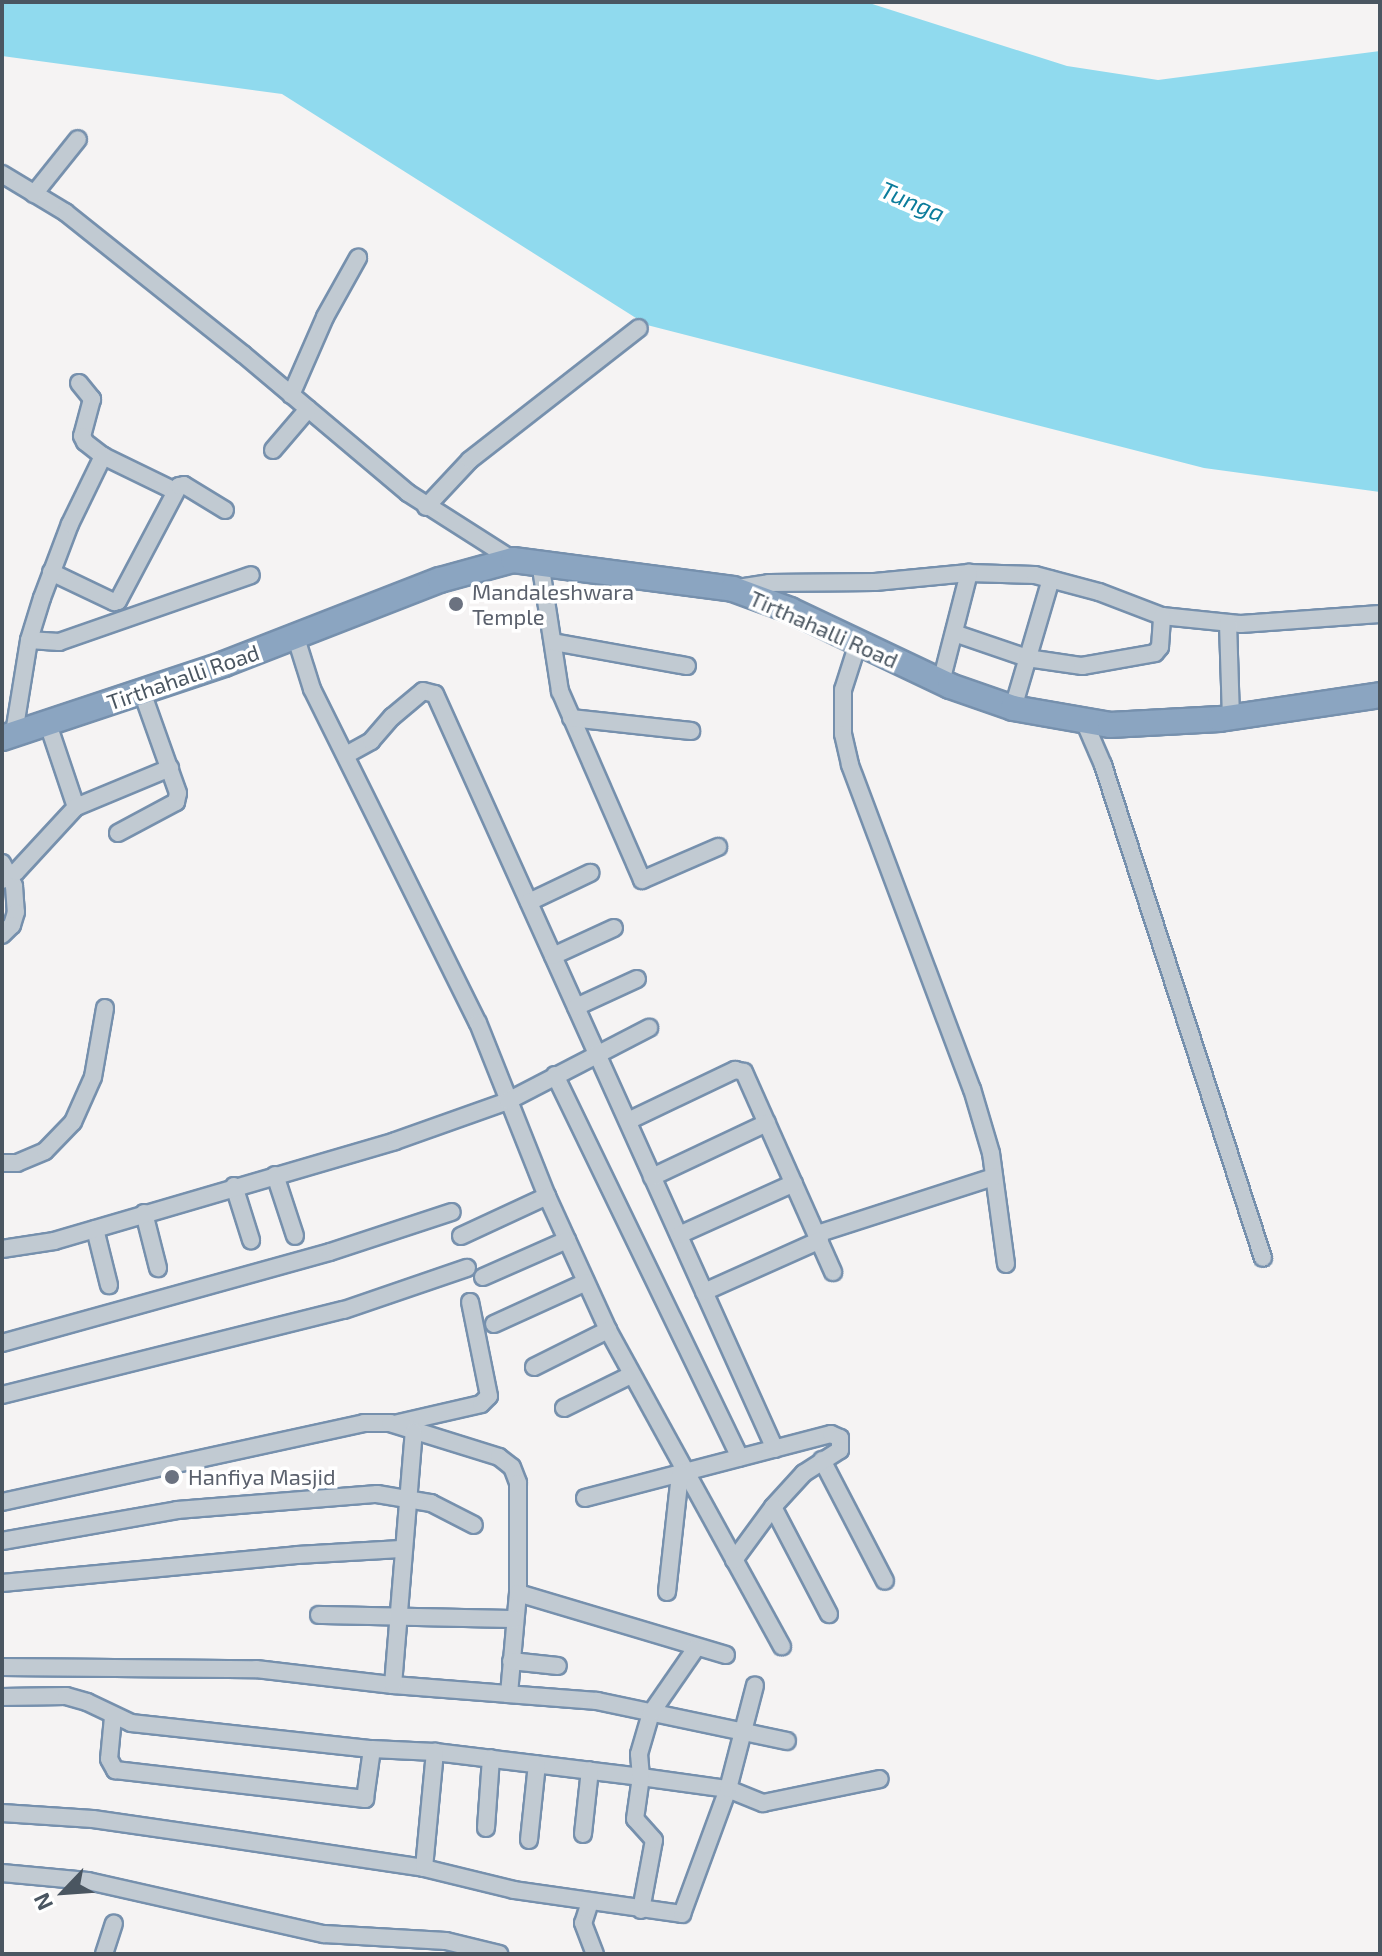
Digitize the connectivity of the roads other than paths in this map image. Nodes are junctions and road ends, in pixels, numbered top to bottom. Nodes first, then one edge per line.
1 (78, 139) dead end
2 (2, 174) edge
3 (34, 194) junction
4 (358, 258) dead end
5 (639, 328) dead end
6 (79, 383) dead end
7 (291, 395) junction
8 (308, 409) junction
9 (273, 450) dead end
10 (103, 456) junction
11 (175, 491) junction
12 (426, 507) junction
13 (225, 510) dead end
14 (513, 560) junction
15 (540, 562) junction
16 (51, 572) junction
17 (969, 573) junction
18 (251, 575) dead end
19 (1051, 579) junction
20 (733, 589) junction
21 (1380, 614) edge
22 (1162, 616) junction
23 (1228, 623) junction
24 (954, 633) junction
25 (296, 638) junction
26 (29, 640) junction
27 (553, 642) junction
28 (858, 643) junction
29 (1027, 658) junction
30 (687, 666) dead end
31 (941, 682) junction
32 (142, 692) junction
33 (1380, 695) edge
34 (1013, 708) junction
35 (1231, 717) junction
36 (571, 718) junction
37 (1084, 721) junction
38 (48, 724) junction
39 (691, 731) dead end
40 (8, 736) edge
41 (346, 755) junction
42 (170, 768) junction
43 (76, 807) junction
44 (118, 833) dead end
45 (718, 847) dead end
46 (4, 873) edge
47 (590, 873) dead end
48 (529, 902) junction
49 (614, 928) dead end
50 (2, 935) edge
51 (553, 956) junction
52 (637, 979) dead end
53 (576, 1007) junction
54 (105, 1008) dead end
55 (649, 1028) dead end
56 (596, 1052) junction
57 (555, 1075) junction
58 (508, 1101) junction
59 (628, 1121) junction
60 (767, 1123) junction
61 (2, 1163) edge
62 (275, 1175) junction
63 (652, 1177) junction
64 (994, 1177) junction
65 (794, 1183) junction
66 (234, 1186) junction
67 (547, 1196) junction
68 (452, 1212) dead end
69 (144, 1213) junction
70 (95, 1229) junction
71 (679, 1235) junction
72 (295, 1236) dead end
73 (461, 1236) dead end
74 (818, 1237) junction
75 (251, 1240) dead end
76 (567, 1240) junction
77 (2, 1249) edge
78 (1263, 1258) dead end
79 (1006, 1264) dead end
80 (158, 1268) dead end
81 (467, 1268) dead end
82 (833, 1272) dead end
83 (483, 1277) dead end
84 (586, 1282) junction
85 (109, 1285) dead end
86 (704, 1292) junction
87 (470, 1302) dead end
88 (494, 1324) dead end
89 (608, 1330) junction
90 (2, 1343) edge
91 (534, 1367) dead end
92 (631, 1375) junction
93 (2, 1395) edge
94 (564, 1408) dead end
95 (394, 1424) junction
96 (414, 1432) junction
97 (775, 1449) junction
98 (740, 1458) junction
99 (822, 1460) junction
100 (682, 1473) junction
101 (406, 1498) junction
102 (585, 1498) dead end
103 (2, 1502) edge
104 (773, 1507) junction
105 (474, 1525) dead end
106 (2, 1541) edge
107 (401, 1549) junction
108 (734, 1560) junction
109 (885, 1581) dead end
110 (2, 1583) edge
111 (667, 1592) dead end
112 (518, 1593) junction
113 (829, 1614) dead end
114 (319, 1615) dead end
115 (397, 1616) junction
116 (515, 1619) junction
117 (782, 1646) dead end
118 (696, 1648) junction
119 (726, 1655) dead end
120 (511, 1661) junction
121 (558, 1666) dead end
122 (2, 1667) edge
123 (393, 1685) junction
124 (755, 1685) dead end
125 (509, 1694) junction
126 (2, 1697) edge
127 (651, 1713) junction
128 (113, 1717) junction
129 (743, 1731) junction
130 (787, 1741) dead end
131 (372, 1749) junction
132 (435, 1752) junction
133 (491, 1758) junction
134 (537, 1764) junction
135 (590, 1770) junction
136 (641, 1777) junction
137 (880, 1779) dead end
138 (728, 1789) junction
139 (2, 1813) edge
140 (486, 1828) dead end
141 (583, 1834) dead end
142 (529, 1840) dead end
143 (424, 1868) junction
144 (2, 1873) edge
145 (590, 1902) junction
146 (641, 1910) junction
147 (114, 1924) dead end
148 (464, 1950) edge
149 (104, 1954) edge
150 (499, 1954) edge
151 (595, 1954) edge

1 - 3 street
2 - 3 street
3 - 7 street
4 - 7 street
5 - 12 street
6 - 10 street
7 - 8 street
8 - 9 street
8 - 12 street
10 - 11 street
10 - 16 street
11 - 13 street
11 - 16 street
12 - 14 street
14 - 15 highway, Tirthahalli Road
14 - 25 highway, Tirthahalli Road
15 - 20 highway, Tirthahalli Road
15 - 27 street
16 - 26 street
17 - 19 street
17 - 20 street
17 - 24 street
18 - 26 street
19 - 22 street
19 - 29 street
20 - 28 highway, Tirthahalli Road
21 - 23 street
22 - 23 street
22 - 29 street
23 - 35 street
24 - 29 street
24 - 31 street
25 - 32 highway, Tirthahalli Road
25 - 41 street
26 - 40 street
27 - 30 street
27 - 36 street
28 - 31 highway, Tirthahalli Road
28 - 64 street
29 - 34 street
31 - 34 highway, Tirthahalli Road
32 - 38 highway, Tirthahalli Road
32 - 42 street
33 - 35 highway, Tirthahalli Road
34 - 37 highway, Tirthahalli Road
35 - 37 highway, Tirthahalli Road
36 - 39 street
36 - 45 street
37 - 78 street
38 - 40 highway, Tirthahalli Road
38 - 43 street
41 - 48 street
41 - 58 street
42 - 43 street
42 - 44 street
43 - 46 street
46 - 50 street
47 - 48 street
48 - 51 street
49 - 51 street
51 - 53 street
52 - 53 street
53 - 56 street
54 - 61 street
55 - 56 street
56 - 57 street
56 - 59 street
57 - 58 street
57 - 98 street
58 - 62 street
58 - 67 street
59 - 60 street
59 - 63 street
60 - 63 street
60 - 65 street
62 - 66 street
62 - 72 street
63 - 71 street
64 - 74 street
64 - 79 street
65 - 71 street
65 - 74 street
66 - 69 street
66 - 75 street
67 - 73 street
67 - 76 street
68 - 90 street
69 - 70 street
69 - 80 street
70 - 77 street
70 - 85 street
71 - 86 street
74 - 82 street
74 - 86 street
76 - 83 street
76 - 84 street
81 - 93 street
84 - 88 street
84 - 89 street
86 - 97 street
87 - 95 street
89 - 91 street
89 - 92 street
92 - 94 street
92 - 100 street
95 - 96 street
95 - 103 street
96 - 101 street
96 - 112 street
97 - 98 street
97 - 99 street
98 - 100 street
99 - 104 street
99 - 109 street
100 - 102 street
100 - 108 street
100 - 111 street
101 - 105 street
101 - 106 street
101 - 107 street
104 - 108 street
104 - 113 street
107 - 110 street
107 - 115 street
108 - 117 street
112 - 116 street
112 - 118 street
114 - 115 street
115 - 116 street
115 - 123 street
116 - 120 street
118 - 119 street
118 - 127 street
120 - 121 street
120 - 125 street
122 - 123 street
123 - 125 street
124 - 129 street
125 - 127 street
126 - 128 street
127 - 129 street
127 - 136 street
128 - 131 street
128 - 131 street
129 - 130 street
129 - 138 street
131 - 132 street
132 - 133 street
132 - 143 street
133 - 134 street
133 - 140 street
134 - 135 street
134 - 142 street
135 - 136 street
135 - 141 street
136 - 138 street
136 - 146 street
137 - 138 street
138 - 146 street
139 - 143 street
143 - 145 street
144 - 148 street
145 - 146 street
145 - 151 street
147 - 149 street
148 - 150 street

